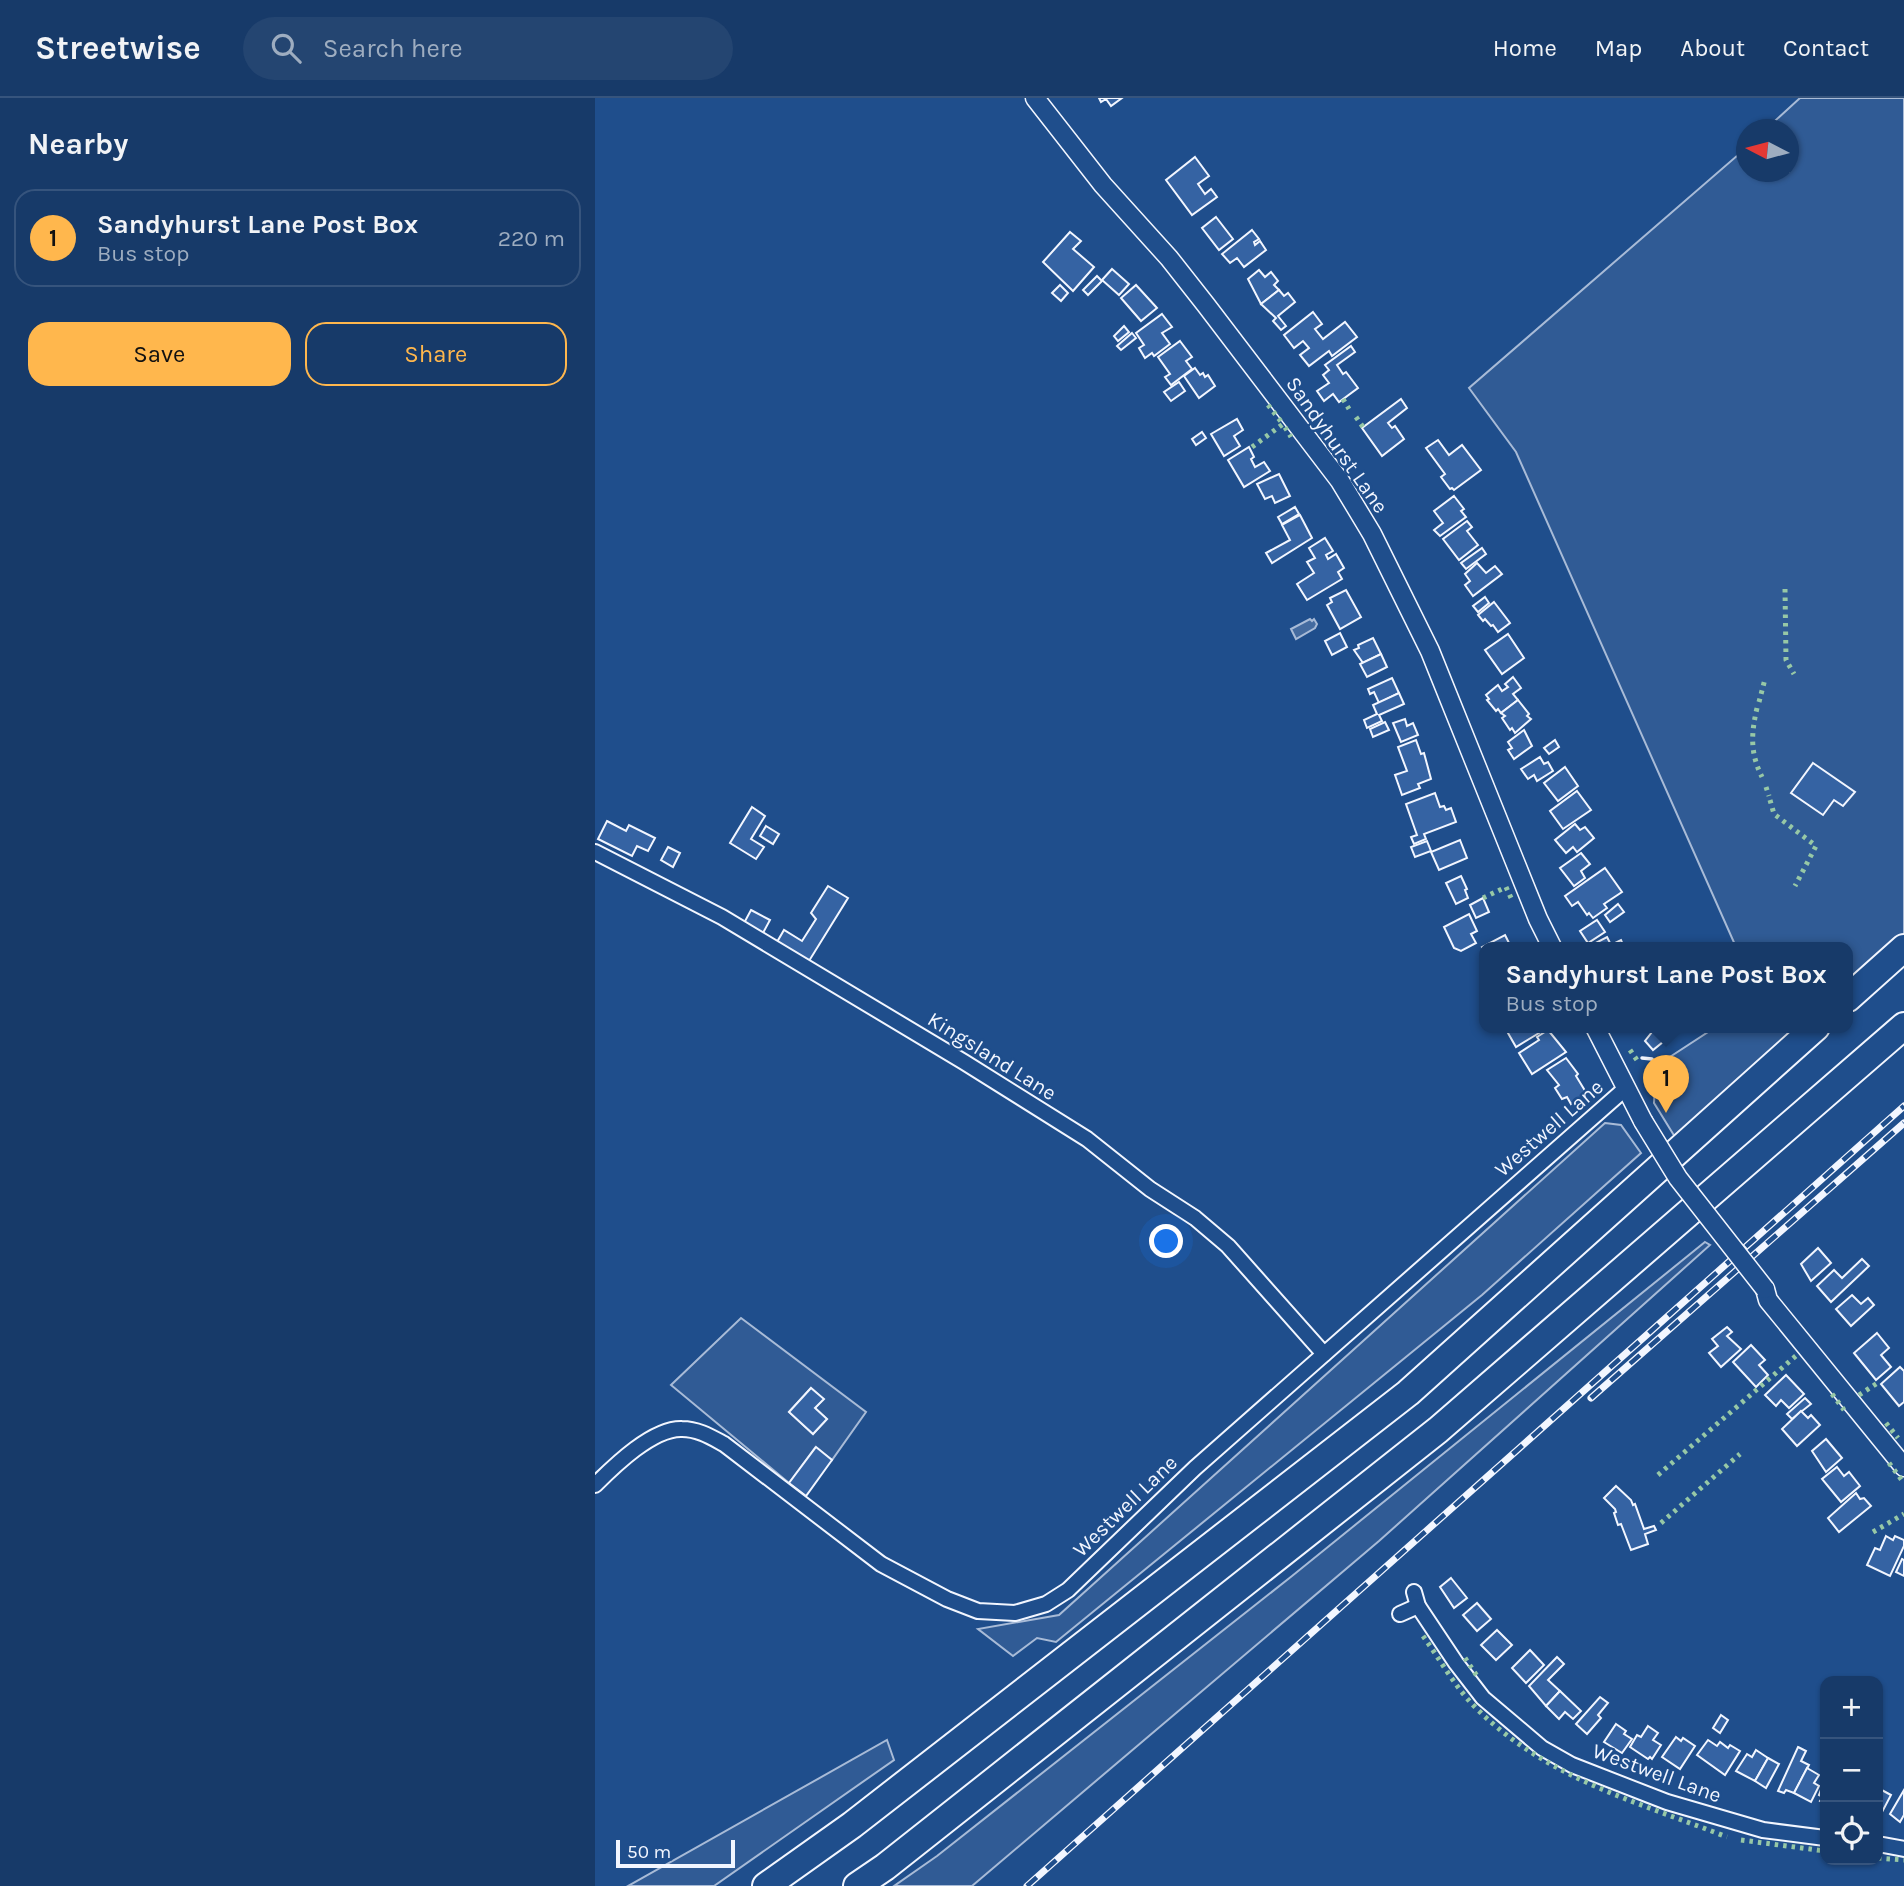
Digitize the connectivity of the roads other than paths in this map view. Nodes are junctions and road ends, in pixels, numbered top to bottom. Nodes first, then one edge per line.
1 (1035, 98) edge
2 (595, 852) edge
3 (1550, 942) edge
4 (1904, 948) edge
5 (1853, 994) edge
6 (1904, 1026) edge
7 (1598, 1033) edge
8 (1809, 1033) edge
9 (1626, 1088) junction
10 (1324, 1354) junction
11 (1904, 1467) edge
12 (595, 1485) edge
13 (1400, 1614) dead end
14 (1820, 1837) edge
15 (1883, 1845) edge
16 (1904, 1849) edge
17 (767, 1886) edge
18 (857, 1886) edge

1 - 3 street, Sandyhurst Lane
2 - 10 street, Kingsland Lane
4 - 5 highway
6 - 18 highway
7 - 9 street
8 - 17 highway
9 - 10 street, Westwell Lane
9 - 11 street, bridge
10 - 12 street, Westwell Lane
13 - 14 street, Westwell Lane
15 - 16 street

